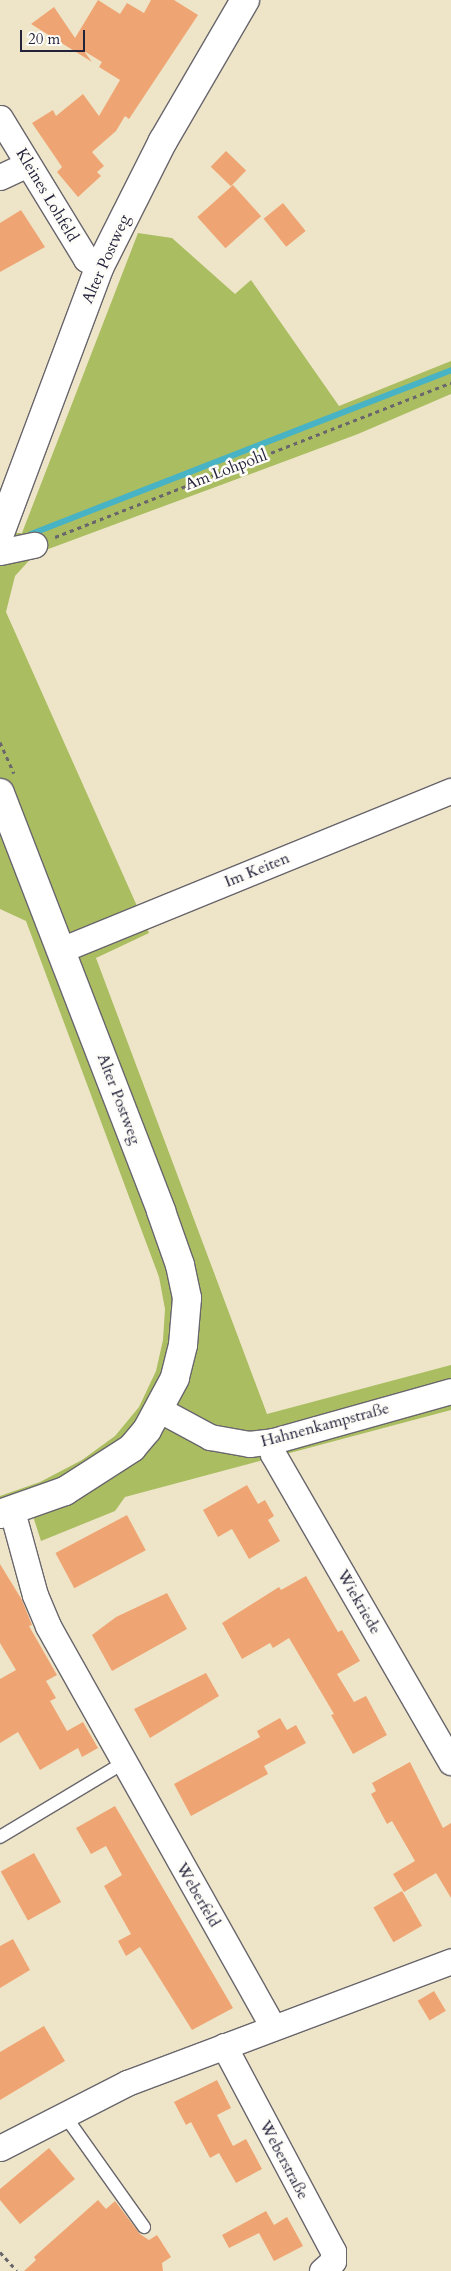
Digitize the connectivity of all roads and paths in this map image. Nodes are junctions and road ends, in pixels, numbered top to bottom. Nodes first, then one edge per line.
1 (245, 0) edge
2 (0, 118) edge
3 (26, 165) junction
4 (0, 177) edge
5 (100, 266) junction
6 (451, 383) edge
7 (0, 533) edge
8 (34, 545) joint
9 (0, 552) edge
10 (0, 742) edge
11 (9, 787) edge
12 (451, 791) edge
13 (63, 950) junction
14 (451, 1391) edge
15 (160, 1410) junction
16 (273, 1441) junction
17 (6, 1512) edge
18 (451, 1762) edge
19 (123, 1763) junction
20 (0, 1837) edge
21 (451, 1961) edge
22 (273, 2027) junction
23 (224, 2046) junction
24 (63, 2113) junction
25 (0, 2148) edge
26 (144, 2227) dead end
27 (0, 2252) edge
28 (17, 2271) edge
29 (322, 2271) edge

1 - 5 street, Alter Postweg
2 - 3 street, Kleines Lohfeld
3 - 4 street
3 - 5 street, Kleines Lohfeld
5 - 7 street, Alter Postweg
6 - 8 path, Am Lohpohl
8 - 9 street
10 - 11 path
11 - 13 street, Alter Postweg
12 - 13 street, Im Keiten
13 - 15 street, Alter Postweg
14 - 16 street, Hahnenkampstraße
15 - 16 street, Hahnenkampstraße
15 - 17 street
16 - 18 street, Wiekriede
17 - 19 street, Weberfeld
19 - 20 lane
19 - 22 street, Weberfeld
21 - 22 street
22 - 23 street
23 - 24 street
23 - 29 street, Weberstraße
24 - 25 street
24 - 26 lane
27 - 28 path

